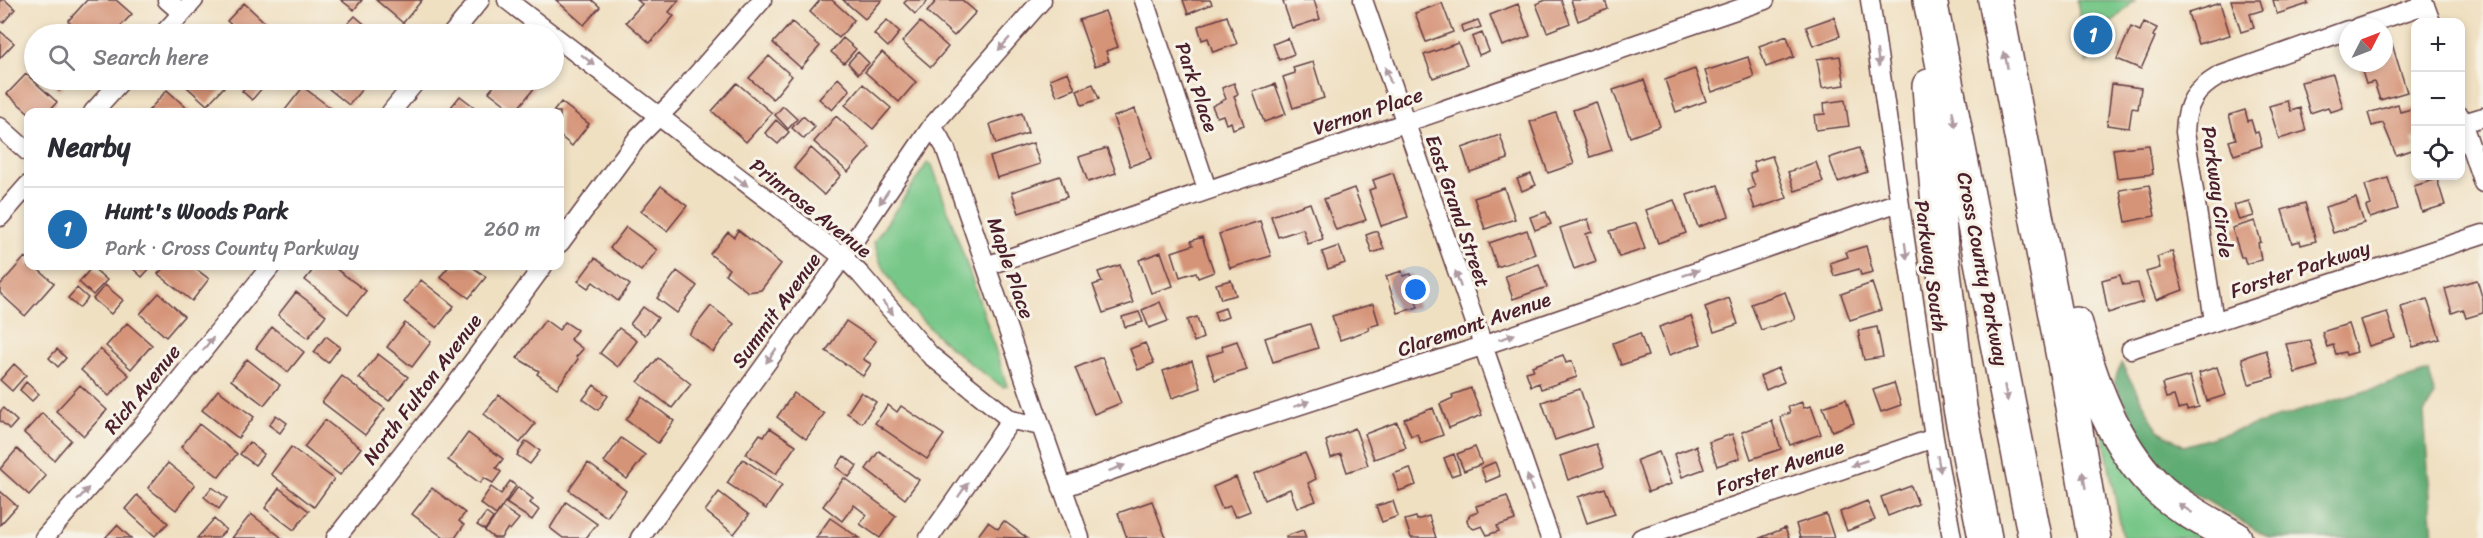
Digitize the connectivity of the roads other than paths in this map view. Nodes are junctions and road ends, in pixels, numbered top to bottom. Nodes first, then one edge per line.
1 (167, 0) edge
2 (480, 0) edge
3 (507, 0) edge
4 (762, 0) edge
5 (1042, 0) edge
6 (1144, 0) edge
7 (1363, 0) edge
8 (1765, 0) edge
9 (1870, 0) edge
10 (1922, 0) edge
11 (1930, 0) edge
12 (1995, 0) edge
13 (2424, 2) edge
14 (188, 7) edge
15 (2382, 18) edge
16 (2430, 18) edge
17 (172, 24) edge
18 (460, 24) edge
19 (539, 24) edge
20 (2339, 33) edge
21 (564, 42) edge
22 (113, 90) edge
23 (409, 90) edge
24 (97, 108) edge
25 (394, 108) edge
26 (657, 117) junction
27 (2018, 117) junction
28 (2483, 117) edge
29 (2465, 120) edge
30 (1404, 124) junction
31 (932, 126) junction
32 (2464, 126) edge
33 (0, 127) edge
34 (24, 148) edge
35 (2483, 183) edge
36 (1207, 189) junction
37 (24, 190) edge
38 (1899, 202) junction
39 (0, 217) edge
40 (2483, 234) edge
41 (564, 238) edge
42 (843, 257) junction
43 (986, 266) junction
44 (268, 270) edge
45 (540, 270) edge
46 (2214, 321) junction
47 (1482, 346) junction
48 (2130, 349) dead end
49 (1011, 420) junction
50 (1041, 426) junction
51 (1934, 438) junction
52 (1062, 488) junction
53 (44, 538) edge
54 (336, 538) edge
55 (640, 538) edge
56 (929, 538) edge
57 (1080, 538) edge
58 (1550, 538) edge
59 (1641, 538) edge
60 (1952, 538) edge
61 (1985, 538) edge
62 (2035, 538) edge
63 (2094, 538) edge
64 (2235, 538) edge

1 - 14 street
2 - 18 street
3 -> 19 street, Primrose Avenue
4 - 26 street
5 -> 31 street, Summit Avenue
6 - 36 street, Park Place
30 -> 7 street, East Grand Street
8 - 30 street, Vernon Place
9 -> 38 street, Parkway South
10 - 61 highway
11 -> 62 highway, Cross County Parkway
27 -> 12 highway
13 - 15 street
13 - 16 street
14 - 17 street
20 - 46 street, Parkway Circle
21 -> 26 street, Primrose Avenue
22 - 24 street
23 - 25 street
26 - 41 street
26 -> 42 street, Primrose Avenue
63 -> 27 highway
64 -> 27 highway
28 - 29 street
30 - 36 street, Vernon Place
47 -> 30 street, East Grand Street
31 -> 42 street, Summit Avenue
31 - 43 street, Maple Place
32 - 35 street
33 - 34 street
36 - 43 street, Vernon Place
37 - 39 street
47 -> 38 street, Claremont Avenue
38 -> 51 street, Parkway South
40 - 46 street, Forster Parkway
42 -> 49 street, Primrose Avenue
42 -> 55 street, Summit Avenue
43 - 50 street, Maple Place
53 -> 44 street, Rich Avenue
45 - 54 street, North Fulton Avenue
46 - 48 street, Forster Parkway
52 -> 47 street, Claremont Avenue
58 -> 47 street, East Grand Street
49 - 50 street, Primrose Avenue
56 -> 49 street
50 - 52 street
51 -> 59 street, Forster Avenue
51 -> 60 street, Parkway South
52 - 57 street

